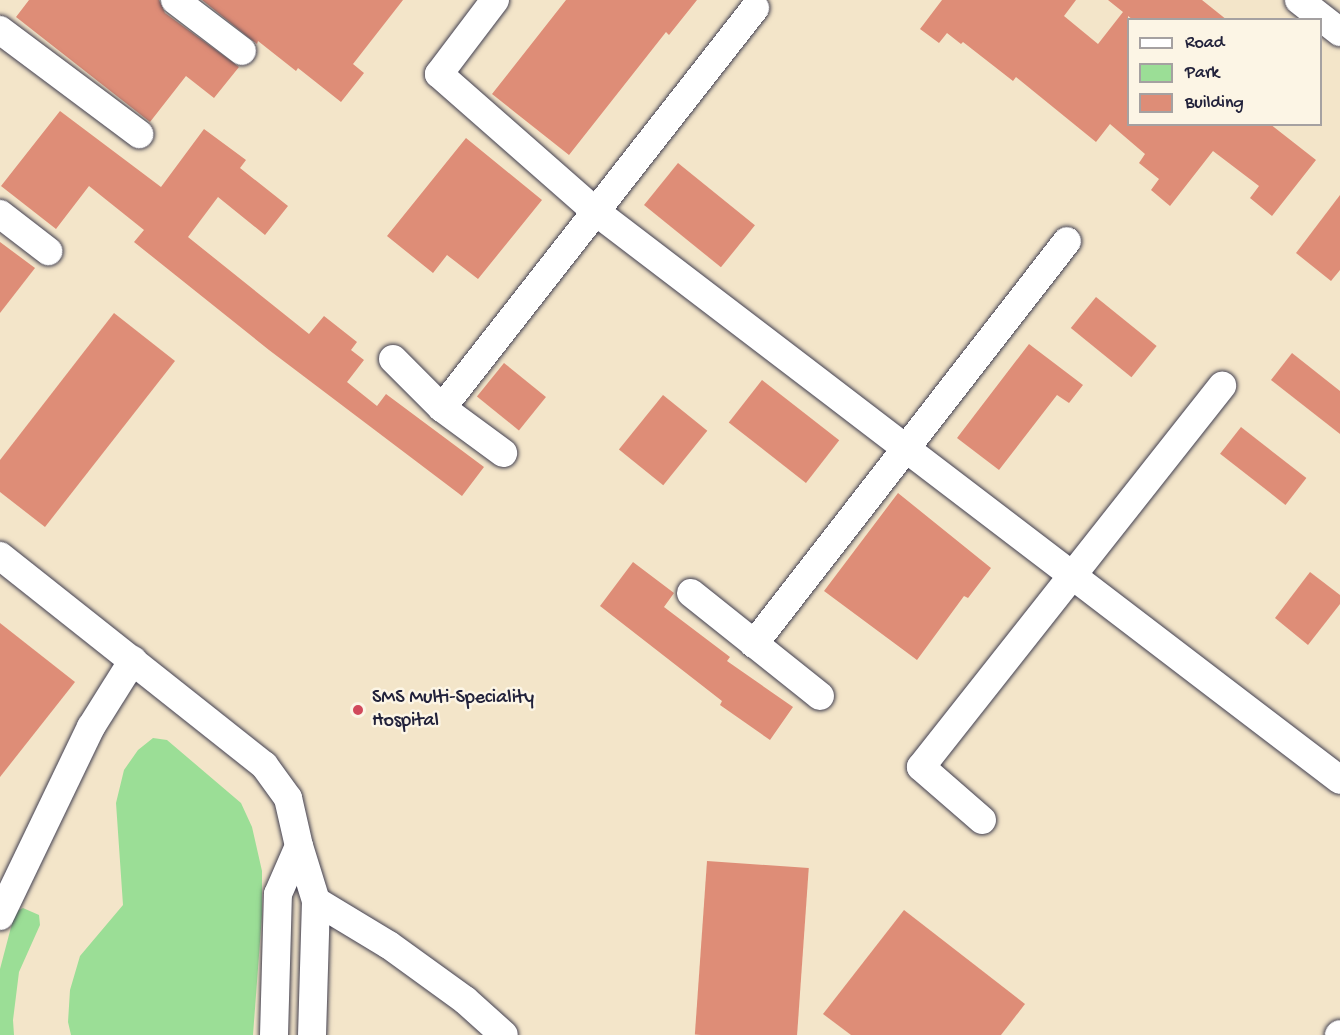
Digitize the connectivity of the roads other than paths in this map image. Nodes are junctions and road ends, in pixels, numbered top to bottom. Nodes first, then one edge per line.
1 (175, 0) edge
2 (495, 0) edge
3 (1299, 0) edge
4 (755, 8) dead end
5 (0, 30) edge
6 (1340, 32) edge
7 (242, 51) dead end
8 (139, 134) dead end
9 (595, 211) junction
10 (0, 214) edge
11 (1067, 241) dead end
12 (48, 251) dead end
13 (393, 359) dead end
14 (1222, 386) dead end
15 (442, 408) junction
16 (905, 448) junction
17 (503, 453) dead end
18 (0, 556) edge
19 (1072, 575) junction
20 (691, 593) dead end
21 (754, 644) junction
22 (133, 660) junction
23 (820, 696) dead end
24 (1340, 780) edge
25 (982, 820) dead end
26 (299, 846) junction
27 (316, 901) junction
28 (0, 916) edge
29 (274, 1035) edge
30 (312, 1035) edge
31 (504, 1035) edge

1 - 7 street
2 - 9 street
3 - 6 street
4 - 9 street
5 - 8 street
9 - 15 street
9 - 16 street
10 - 12 street
11 - 16 street
13 - 15 street
14 - 19 street
15 - 17 street
16 - 19 street
16 - 21 street
18 - 22 street
19 - 24 street
19 - 25 street
20 - 21 street
21 - 23 street
22 - 26 street
22 - 28 street
26 - 27 street
26 - 29 street
27 - 30 street
27 - 31 street

